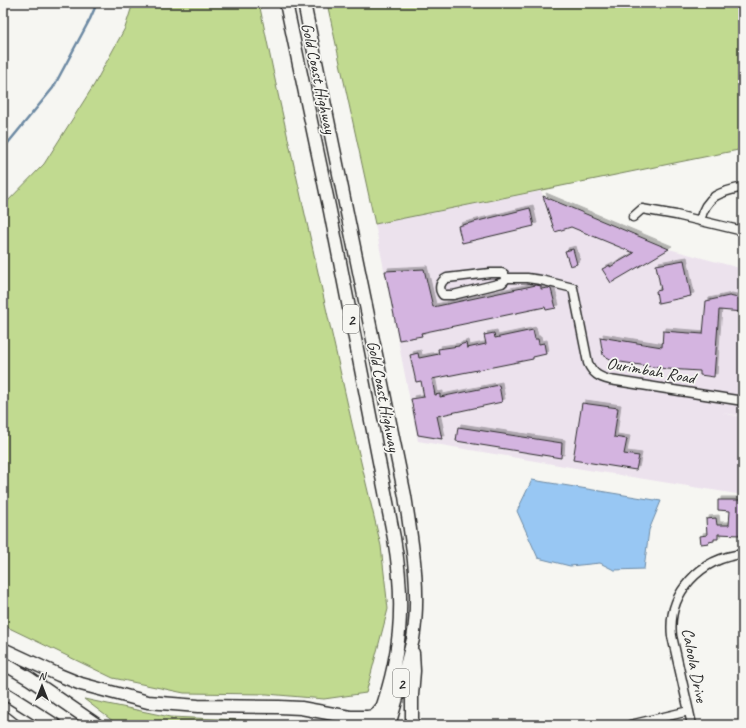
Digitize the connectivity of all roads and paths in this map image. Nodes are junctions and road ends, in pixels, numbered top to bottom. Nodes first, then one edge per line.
1 (286, 3) edge
2 (304, 3) edge
3 (743, 187) edge
4 (633, 217) dead end
5 (700, 221) junction
6 (743, 231) edge
7 (505, 278) junction
8 (743, 401) edge
9 (743, 554) edge
10 (413, 640) junction
11 (3, 649) edge
12 (3, 663) edge
13 (3, 692) edge
14 (383, 706) junction
15 (301, 708) junction
16 (689, 711) junction
17 (3, 714) edge
18 (17, 725) edge
19 (55, 725) edge
20 (97, 725) edge
21 (347, 725) edge
22 (376, 725) edge
23 (389, 725) edge
24 (398, 725) edge
25 (412, 725) edge
26 (630, 725) edge
27 (692, 725) edge

1 - 14 highway, Gold Coast Highway / 2
2 - 10 highway, Gold Coast Highway / 2
3 - 5 street
4 - 5 street
5 - 6 street
7 - 7 street
7 - 8 street, Ourimbah Road
9 - 16 street, Caloola Drive
10 - 23 highway, Gold Coast Highway / 2
10 - 24 highway
10 - 25 highway
11 - 15 highway
12 - 20 highway
13 - 19 highway
14 - 15 highway
14 - 22 highway, Gold Coast Highway / 2
15 - 21 highway
16 - 26 street
16 - 27 street, Caloola Drive
17 - 18 street

